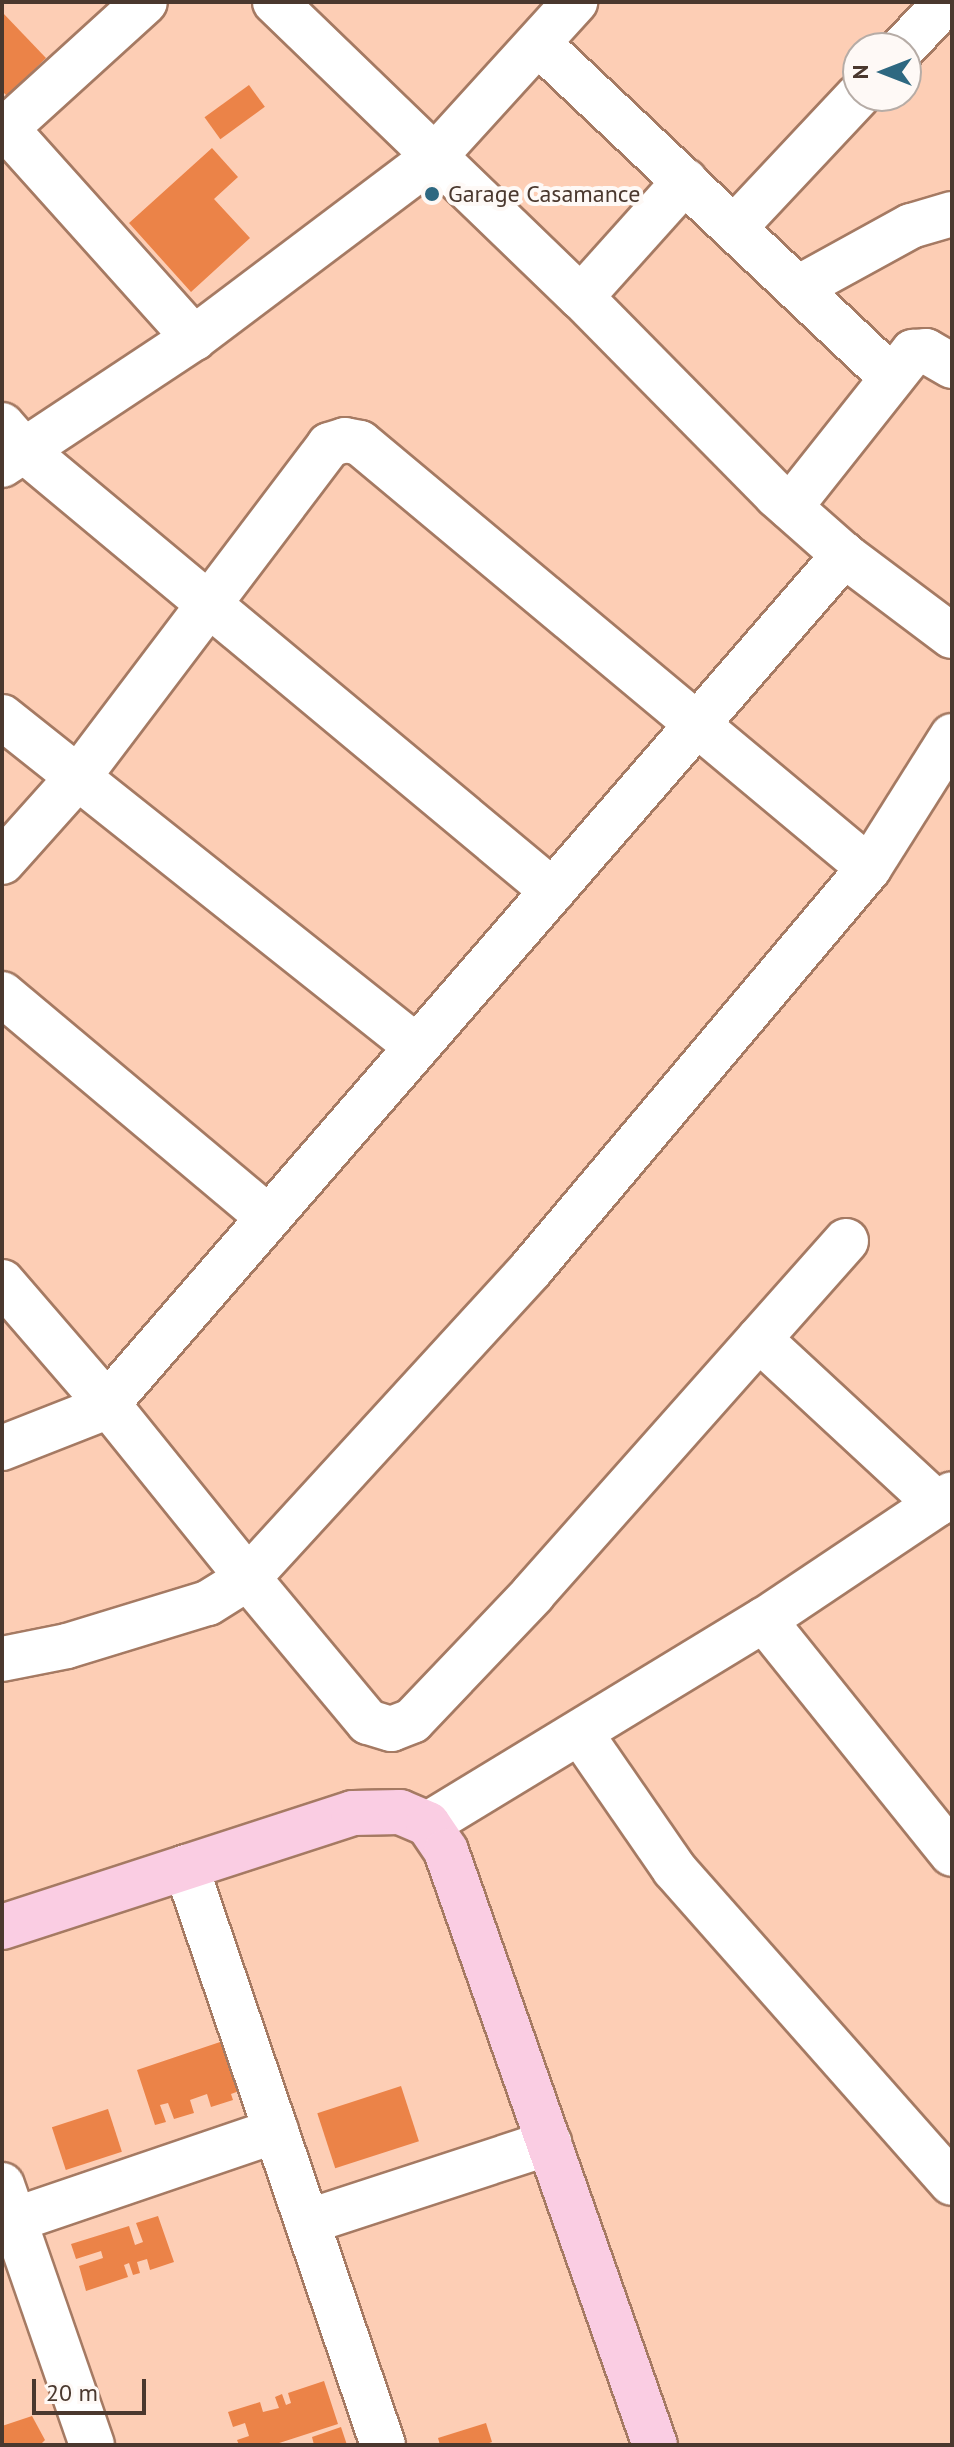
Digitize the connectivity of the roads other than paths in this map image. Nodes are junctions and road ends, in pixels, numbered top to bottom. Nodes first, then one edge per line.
1 (145, 2) edge
2 (275, 2) edge
3 (575, 2) edge
4 (946, 2) edge
5 (918, 32) edge
6 (539, 44) junction
7 (843, 112) edge
8 (3, 128) edge
9 (434, 157) junction
10 (685, 181) junction
11 (952, 214) edge
12 (734, 228) junction
13 (798, 288) junction
14 (581, 297) junction
15 (194, 338) junction
16 (952, 366) edge
17 (889, 375) junction
18 (10, 447) edge
19 (790, 507) junction
20 (844, 555) junction
21 (211, 602) junction
22 (952, 636) edge
23 (2, 717) edge
24 (695, 726) junction
25 (952, 736) edge
26 (79, 776) junction
27 (2, 862) edge
28 (869, 868) junction
29 (553, 891) junction
30 (2, 994) edge
31 (417, 1047) junction
32 (268, 1217) junction
33 (846, 1241) dead end
34 (7, 1297) edge
35 (759, 1339) junction
36 (109, 1406) junction
37 (2, 1448) edge
38 (945, 1499) edge
39 (248, 1578) junction
40 (764, 1620) junction
41 (2, 1659) edge
42 (581, 1734) junction
43 (428, 1824) junction
44 (952, 1854) edge
45 (186, 1867) junction
46 (2, 1927) edge
47 (276, 2131) junction
48 (549, 2143) junction
49 (952, 2183) edge
50 (8, 2202) edge
51 (307, 2222) junction
52 (92, 2445) edge
53 (383, 2445) edge
54 (655, 2445) edge

1 - 8 street
2 - 9 street
3 - 6 street
4 - 5 street
6 - 9 street
6 - 10 street
7 - 12 street
8 - 15 street
9 - 14 street
9 - 15 street
10 - 12 street
10 - 14 street
11 - 13 street
12 - 13 street
13 - 17 street
14 - 19 street
15 - 18 street
16 - 17 street
17 - 19 street
18 - 21 street
19 - 20 street
20 - 22 street
20 - 24 street
21 - 24 street
21 - 26 street
21 - 29 street
23 - 26 street
24 - 28 street
24 - 29 street
25 - 28 street
26 - 27 street
26 - 31 street
28 - 39 street
29 - 31 street
30 - 32 street
31 - 32 street
32 - 36 street
33 - 35 street
34 - 36 street
35 - 38 street
35 - 39 street
36 - 37 street
36 - 39 street
38 - 40 street
39 - 41 street
40 - 42 street
40 - 44 street
42 - 43 street
42 - 49 street
43 - 45 main road
43 - 48 main road
45 - 46 main road
45 - 47 street
47 - 50 street
47 - 51 street
48 - 51 street
48 - 54 main road
50 - 52 street
51 - 53 street

